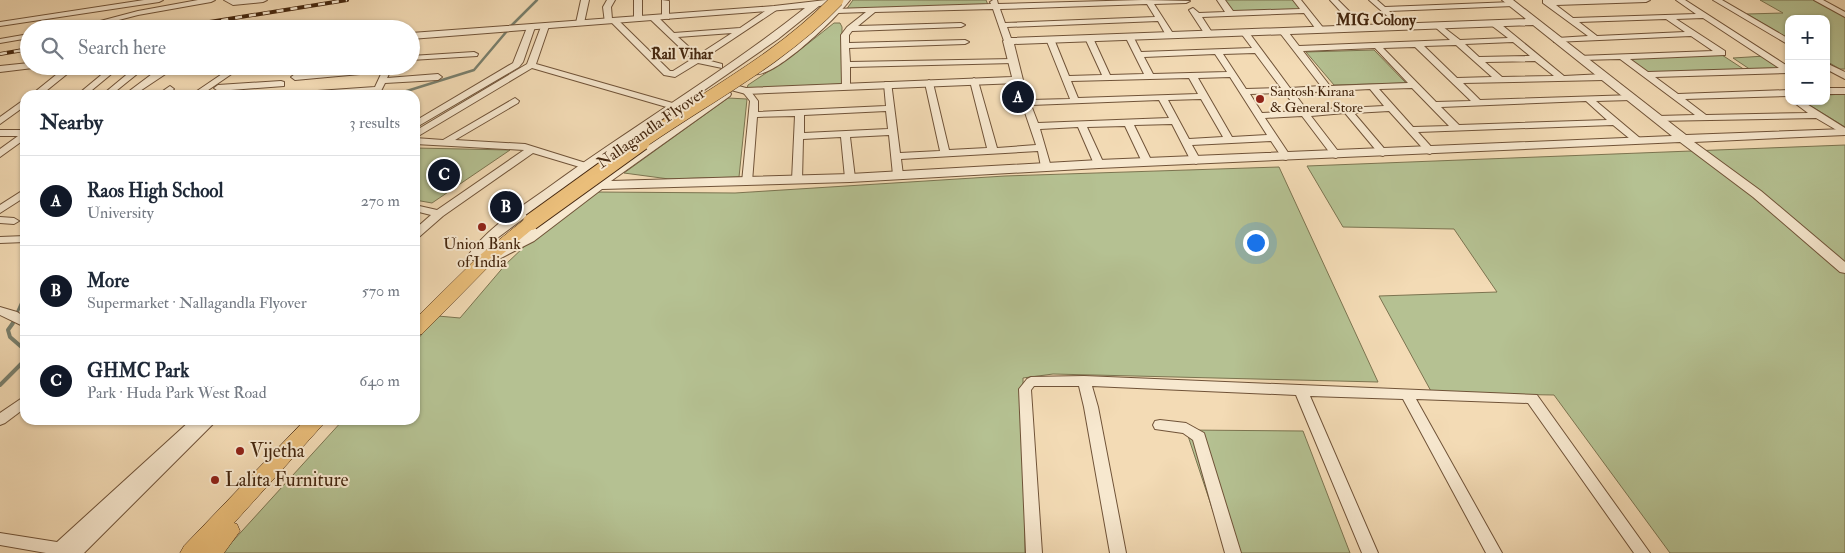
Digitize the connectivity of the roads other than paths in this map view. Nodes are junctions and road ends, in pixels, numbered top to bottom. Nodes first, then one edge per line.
1 (159, 0) edge
2 (211, 0) edge
3 (228, 0) edge
4 (263, 0) edge
5 (585, 0) edge
6 (611, 0) edge
7 (638, 0) edge
8 (846, 0) edge
9 (1221, 0) edge
10 (1296, 0) edge
11 (1334, 0) edge
12 (1373, 0) edge
13 (1411, 0) edge
14 (1467, 0) edge
15 (1646, 0) edge
16 (1680, 0) edge
17 (1717, 0) edge
18 (1818, 0) edge
19 (145, 1) edge
20 (665, 1) edge
21 (1186, 1) edge
22 (1074, 2) edge
23 (1510, 2) edge
24 (1547, 2) edge
25 (817, 3) edge
26 (1150, 3) junction
27 (834, 4) edge
28 (995, 4) edge
29 (1474, 6) junction
30 (1419, 7) junction
31 (958, 8) junction
32 (774, 9) junction
33 (1382, 9) junction
34 (872, 11) junction
35 (1306, 12) junction
36 (138, 13) junction
37 (1231, 14) junction
38 (1196, 15) junction
39 (1845, 15) edge
40 (1705, 16) junction
41 (666, 17) junction
42 (1667, 17) junction
43 (654, 18) junction
44 (638, 19) junction
45 (1160, 19) junction
46 (25, 20) edge
47 (110, 20) edge
48 (1571, 20) junction
49 (20, 21) edge
50 (612, 21) junction
51 (1535, 22) junction
52 (580, 23) junction
53 (1494, 23) junction
54 (0, 24) edge
55 (1002, 24) junction
56 (961, 25) junction
57 (1438, 25) junction
58 (545, 26) junction
59 (1401, 26) junction
60 (531, 27) junction
61 (1361, 28) junction
62 (850, 29) junction
63 (743, 30) junction
64 (1321, 30) junction
65 (1283, 31) junction
66 (1244, 32) junction
67 (1208, 34) junction
68 (1693, 34) junction
69 (420, 35) edge
70 (672, 35) junction
71 (1170, 35) junction
72 (1129, 36) junction
73 (775, 37) junction
74 (20, 38) edge
75 (1089, 38) junction
76 (1594, 38) junction
77 (1050, 39) junction
78 (1515, 40) junction
79 (1557, 40) junction
80 (0, 41) edge
81 (1008, 41) junction
82 (1785, 41) edge
83 (1457, 42) junction
84 (800, 44) junction
85 (1417, 44) junction
86 (844, 46) junction
87 (1377, 46) junction
88 (1297, 49) junction
89 (1257, 50) junction
90 (967, 52) junction
91 (1218, 52) junction
92 (474, 54) dead end
93 (1139, 55) junction
94 (420, 57) edge
95 (1622, 57) junction
96 (1538, 58) junction
97 (1581, 58) junction
98 (698, 60) junction
99 (1478, 60) junction
100 (1013, 61) junction
101 (844, 65) junction
102 (531, 66) junction
103 (719, 66) dead end
104 (20, 67) edge
105 (1785, 67) edge
106 (1830, 69) edge
107 (0, 70) edge
108 (1785, 70) edge
109 (1233, 74) junction
110 (61, 75) edge
111 (106, 75) edge
112 (131, 75) edge
113 (157, 75) edge
114 (227, 75) edge
115 (254, 75) edge
116 (304, 75) edge
117 (386, 75) edge
118 (1192, 75) junction
119 (1647, 75) junction
120 (1604, 76) junction
121 (1845, 76) edge
122 (295, 77) dead end
123 (438, 77) dead end
124 (1150, 77) junction
125 (102, 78) junction
126 (127, 78) junction
127 (1107, 78) junction
128 (1562, 78) junction
129 (145, 79) dead end
130 (1066, 79) junction
131 (1018, 80) junction
132 (1500, 80) junction
133 (974, 81) junction
134 (1455, 81) junction
135 (929, 82) junction
136 (281, 84) dead end
137 (888, 84) junction
138 (1415, 85) junction
139 (246, 86) junction
140 (846, 86) junction
141 (1372, 87) junction
142 (218, 88) dead end
143 (379, 88) edge
144 (735, 88) junction
145 (1328, 89) junction
146 (42, 90) edge
147 (87, 90) edge
148 (112, 90) edge
149 (135, 90) edge
150 (203, 90) edge
151 (243, 90) edge
152 (358, 90) edge
153 (1287, 90) junction
154 (746, 91) junction
155 (1830, 91) edge
156 (1845, 91) edge
157 (1244, 92) junction
158 (1785, 94) edge
159 (1204, 96) junction
160 (1162, 97) junction
161 (1631, 97) junction
162 (1676, 97) junction
163 (1588, 99) junction
164 (515, 101) dead end
165 (1075, 101) junction
166 (1026, 103) junction
167 (1478, 103) junction
168 (1434, 105) junction
169 (1802, 105) edge
170 (20, 106) edge
171 (673, 106) junction
172 (891, 108) junction
173 (1392, 108) junction
174 (1348, 111) junction
175 (800, 112) junction
176 (1305, 113) junction
177 (753, 115) junction
178 (1818, 115) junction
179 (1259, 116) junction
180 (1704, 118) junction
181 (1658, 119) junction
182 (0, 121) edge
183 (1175, 121) junction
184 (1615, 122) junction
185 (420, 123) edge
186 (1128, 123) junction
187 (1082, 125) junction
188 (1034, 126) junction
189 (1456, 128) junction
190 (1411, 130) junction
191 (420, 132) edge
192 (893, 132) junction
193 (1845, 132) edge
194 (0, 133) edge
195 (845, 134) junction
196 (799, 136) junction
197 (20, 137) edge
198 (1274, 138) junction
199 (1683, 139) junction
200 (20, 140) edge
201 (1230, 140) junction
202 (420, 141) edge
203 (1638, 141) junction
204 (446, 142) junction
205 (1186, 142) junction
206 (527, 148) junction
207 (1042, 148) junction
208 (993, 151) junction
209 (1430, 151) junction
210 (1383, 153) junction
211 (0, 154) edge
212 (945, 154) junction
213 (1336, 155) junction
214 (896, 156) junction
215 (1286, 157) junction
216 (1196, 161) junction
217 (1148, 162) junction
218 (1099, 164) junction
219 (586, 166) junction
220 (1046, 167) junction
221 (898, 175) junction
222 (850, 178) junction
223 (797, 180) junction
224 (746, 182) junction
225 (598, 185) junction
226 (20, 196) edge
227 (420, 209) edge
228 (0, 210) edge
229 (434, 213) junction
230 (0, 220) edge
231 (14, 221) dead end
232 (420, 222) edge
233 (420, 229) edge
234 (20, 239) edge
235 (0, 240) edge
236 (480, 258) junction
237 (1845, 269) edge
238 (0, 311) edge
239 (420, 311) edge
240 (19, 319) edge
241 (420, 324) edge
242 (1084, 381) junction
243 (1301, 391) junction
244 (1406, 393) junction
245 (20, 405) edge
246 (0, 420) edge
247 (194, 425) edge
248 (205, 425) edge
249 (312, 425) edge
250 (326, 425) edge
251 (1160, 425) dead end
252 (0, 539) edge
253 (66, 552) edge
254 (192, 553) edge
255 (208, 553) edge
256 (1034, 553) edge
257 (1118, 553) edge
258 (1233, 553) edge
259 (1370, 553) edge
260 (1494, 553) edge
261 (1642, 553) edge

1 - 19 street
2 - 36 street
3 - 4 street
5 - 52 street
6 - 50 street
7 - 44 street
8 - 25 street
8 - 27 street
9 - 37 street
10 - 35 street
11 - 61 street
12 - 33 street
13 - 30 street
14 - 29 street
15 - 24 street
16 - 40 street
17 - 82 street
18 - 39 street
19 - 36 street
19 - 46 street
20 - 41 street
21 - 26 street
21 - 38 street
22 - 26 street
22 - 28 street
23 - 29 street
23 - 51 street
24 - 48 street
25 - 27 street
25 - 32 street
25 - 73 street
26 - 45 street
27 - 34 street
27 - 84 street
27 - 236 main road, Nallagandla Flyover, bridge
28 - 31 street
28 - 55 street
29 - 30 street
30 - 33 street
31 - 34 street
31 - 56 street
32 - 41 street
32 - 63 street
33 - 59 street
34 - 62 street
35 - 37 street
35 - 64 street
36 - 47 street
37 - 38 street
38 - 67 street
40 - 42 street
40 - 105 street
41 - 43 street
42 - 48 street
42 - 68 street
43 - 44 street
43 - 70 street
44 - 50 street
45 - 55 street
45 - 71 street
48 - 76 street
49 - 54 street
50 - 52 street
50 - 98 street
51 - 53 street
51 - 79 street
52 - 58 street
53 - 57 street
53 - 78 street
55 - 81 street
56 - 62 street
56 - 90 street
57 - 59 street
57 - 83 street
58 - 60 street
58 - 102 street
59 - 61 street
60 - 69 street
60 - 185 street
61 - 64 street
62 - 86 street
63 - 70 street
63 - 98 street
64 - 65 street
65 - 66 street
65 - 88 street
66 - 67 street
66 - 89 street
67 - 71 street
68 - 76 street
68 - 95 street
70 - 98 street
71 - 72 street
72 - 75 street
72 - 93 street
73 - 84 street
73 - 171 street
74 - 80 street
75 - 77 street
75 - 127 street
76 - 79 street
77 - 81 street
77 - 130 street
78 - 83 street
78 - 96 street
79 - 97 street
81 - 100 street
83 - 85 street
83 - 99 street
84 - 144 street
85 - 87 street
85 - 134 street
86 - 90 street
86 - 101 street
87 - 88 street
87 - 138 street
88 - 145 street
89 - 91 street
89 - 153 street
90 - 100 street
90 - 101 street
91 - 93 street
91 - 109 street
92 - 94 street
93 - 124 street
95 - 97 street
95 - 119 street
96 - 99 street
96 - 128 street
97 - 120 street
98 - 103 street
99 - 132 street
100 - 131 street
101 - 140 street
102 - 171 street
102 - 191 street
104 - 107 street
106 - 121 street
108 - 119 street
109 - 118 street
109 - 157 street
110 - 146 street
111 - 125 street
112 - 126 street
113 - 149 street
114 - 150 street
115 - 139 street
116 - 122 street
117 - 143 street
118 - 124 street
118 - 159 street
119 - 162 street
120 - 128 street
120 - 161 street
123 - 143 street
124 - 127 street
125 - 126 street
125 - 147 street
126 - 129 street
126 - 148 street
127 - 130 street
128 - 132 street
130 - 165 street
131 - 133 street
131 - 166 street
132 - 134 street
133 - 135 street
133 - 208 street
134 - 167 street
135 - 137 street
135 - 212 street
136 - 139 street
137 - 140 street
137 - 172 street
138 - 141 street
138 - 168 street
139 - 142 street
139 - 151 street
140 - 154 street
141 - 145 street
141 - 173 street
143 - 152 street
144 - 154 street
144 - 225 street
145 - 153 street
153 - 157 street
153 - 176 street
154 - 177 street
155 - 156 street
157 - 179 street
158 - 162 street
159 - 160 street
159 - 201 street
160 - 165 street
160 - 183 street
161 - 163 street
161 - 181 street
162 - 180 street
163 - 167 street
163 - 184 street
164 - 204 street
165 - 166 street
166 - 188 street
167 - 168 street
168 - 189 street
169 - 178 street
170 - 182 street
171 - 219 street
172 - 175 street
172 - 192 street
173 - 174 street
173 - 190 street
174 - 176 street
174 - 210 street
175 - 177 street
175 - 196 street
176 - 179 street
176 - 213 street
177 - 224 street
178 - 180 street
178 - 193 street
179 - 198 street
180 - 181 street
181 - 199 street
183 - 186 street
183 - 205 street
184 - 189 street
184 - 203 street
186 - 187 street
186 - 217 street
187 - 188 street
187 - 218 street
188 - 207 street
189 - 190 street
190 - 209 street
192 - 195 street
192 - 214 street
193 - 199 street
194 - 197 street
195 - 196 street
195 - 222 street
196 - 223 street
198 - 201 street
198 - 215 street
199 - 203 street
199 - 237 street
200 - 211 street
201 - 205 street
202 - 204 street
203 - 209 street
204 - 206 street
205 - 216 street
206 - 219 street
206 - 229 street
207 - 208 street
207 - 220 street
208 - 212 street
209 - 210 street
210 - 213 street
212 - 214 street
213 - 215 street
214 - 221 street
215 - 216 street
216 - 217 street
217 - 218 street
218 - 220 street
219 - 236 street
220 - 221 street
221 - 222 street
222 - 223 street
223 - 224 street
224 - 225 street
225 - 236 street
226 - 228 street
227 - 229 street
229 - 232 street
229 - 233 street
230 - 231 street
234 - 235 street
236 - 239 main road
236 - 241 main road
238 - 240 street
242 - 243 street
242 - 256 street
242 - 257 street
243 - 244 street
243 - 259 street
244 - 260 street
244 - 261 street
245 - 246 street
247 - 253 street
248 - 253 street
249 - 254 main road
250 - 255 main road
251 - 258 street
252 - 253 street

